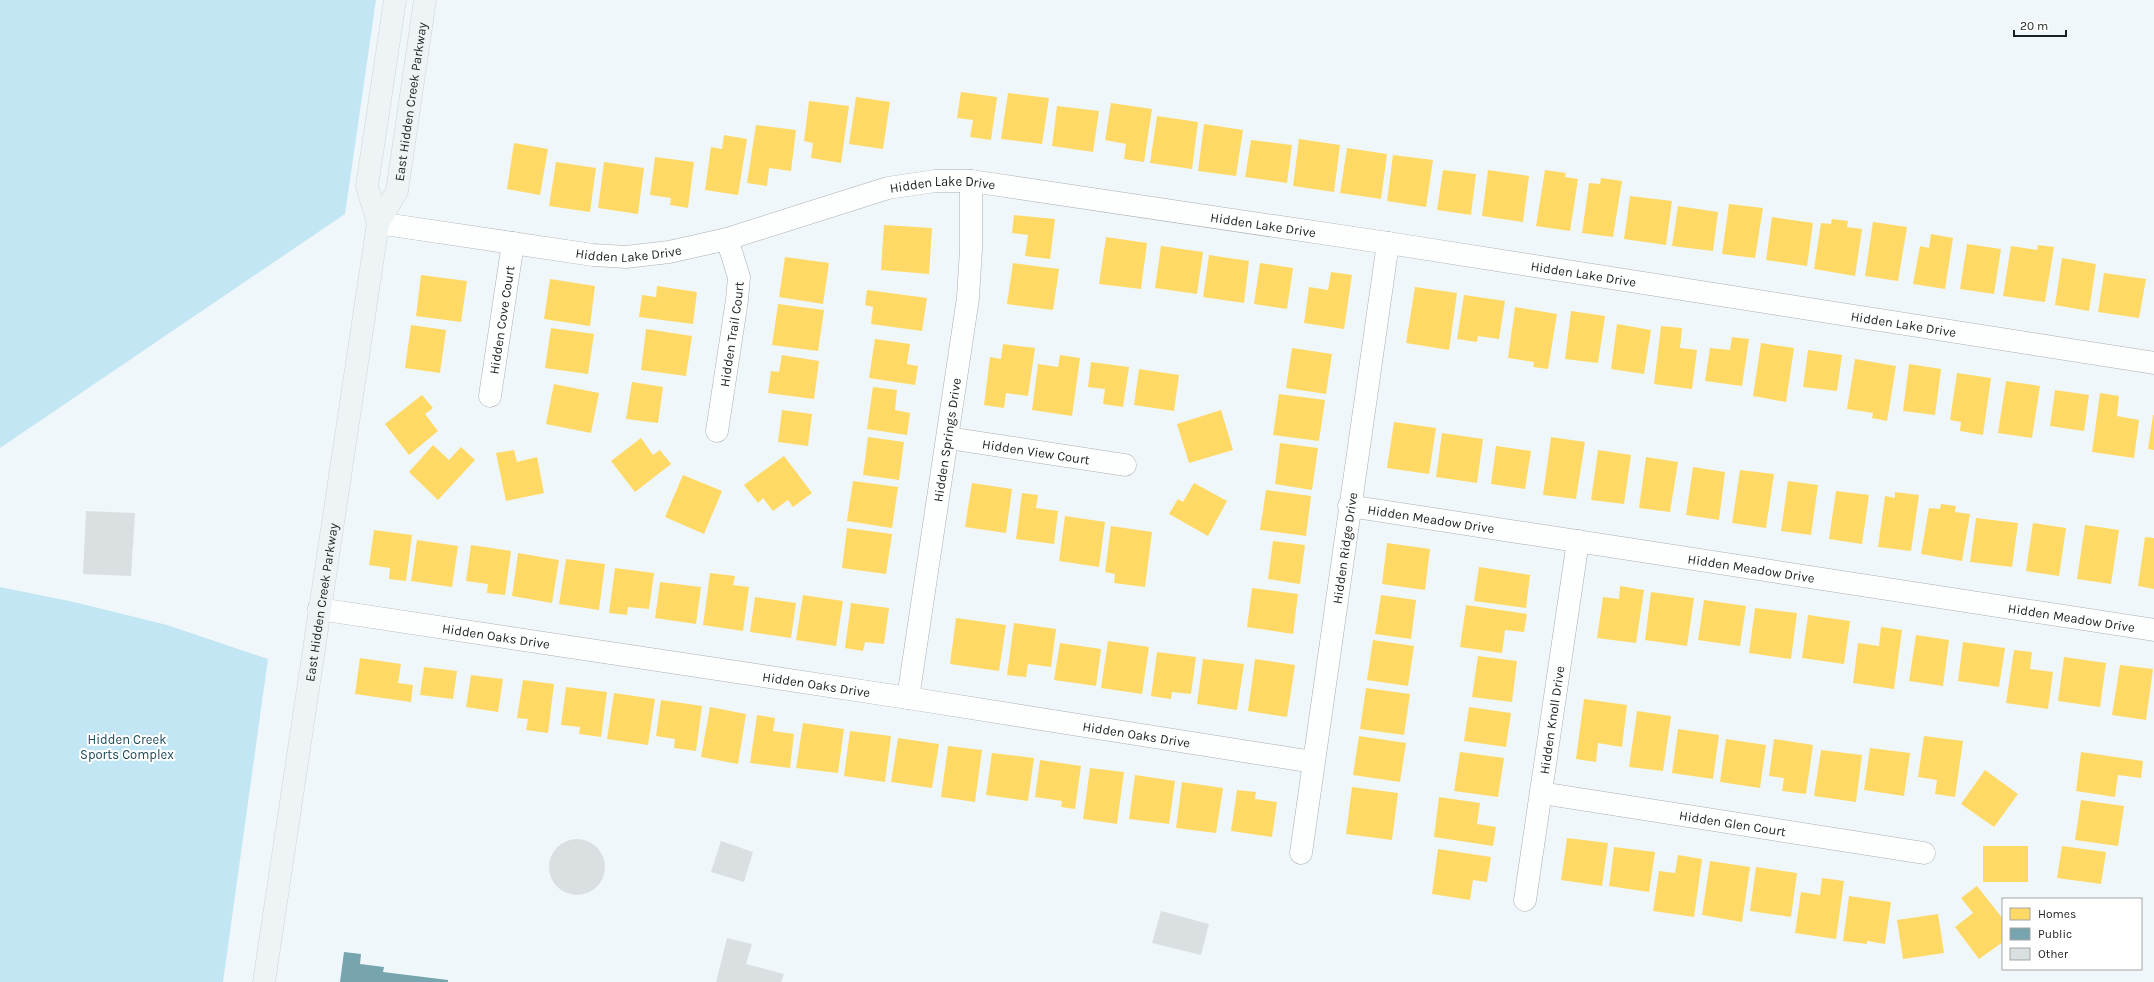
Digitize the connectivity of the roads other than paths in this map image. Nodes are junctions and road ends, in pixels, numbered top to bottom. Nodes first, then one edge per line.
1 (395, 0) edge
2 (425, 0) edge
3 (970, 181) junction
4 (378, 223) junction
5 (727, 239) junction
6 (513, 243) junction
7 (1388, 243) junction
8 (2154, 363) edge
9 (490, 396) dead end
10 (718, 431) dead end
11 (948, 438) junction
12 (1125, 465) dead end
13 (1350, 506) junction
14 (1578, 541) junction
15 (319, 609) junction
16 (2154, 630) edge
17 (908, 698) junction
18 (1313, 762) junction
19 (1541, 793) junction
20 (1301, 853) dead end
21 (1924, 853) dead end
22 (1525, 900) dead end
23 (264, 982) edge

1 - 4 main road, East Hidden Creek Parkway
2 - 4 main road, East Hidden Creek Parkway
3 - 5 street, Hidden Lake Drive
3 - 7 street, Hidden Lake Drive
3 - 11 street, Hidden Springs Drive
4 - 6 street, Hidden Lake Drive
4 - 15 main road, East Hidden Creek Parkway
5 - 6 street, Hidden Lake Drive
5 - 10 street, Hidden Trail Court
6 - 9 street, Hidden Cove Court
7 - 8 street, Hidden Lake Drive
7 - 13 street, Hidden Ridge Drive
11 - 12 street, Hidden View Court
11 - 17 street, Hidden Springs Drive
13 - 14 street, Hidden Meadow Drive
13 - 18 street, Hidden Ridge Drive
14 - 16 street, Hidden Meadow Drive
14 - 19 street, Hidden Knoll Drive
15 - 17 street, Hidden Oaks Drive
15 - 23 main road, East Hidden Creek Parkway
17 - 18 street, Hidden Oaks Drive
18 - 20 street, Hidden Ridge Drive
19 - 21 street, Hidden Glen Court
19 - 22 street, Hidden Knoll Drive

